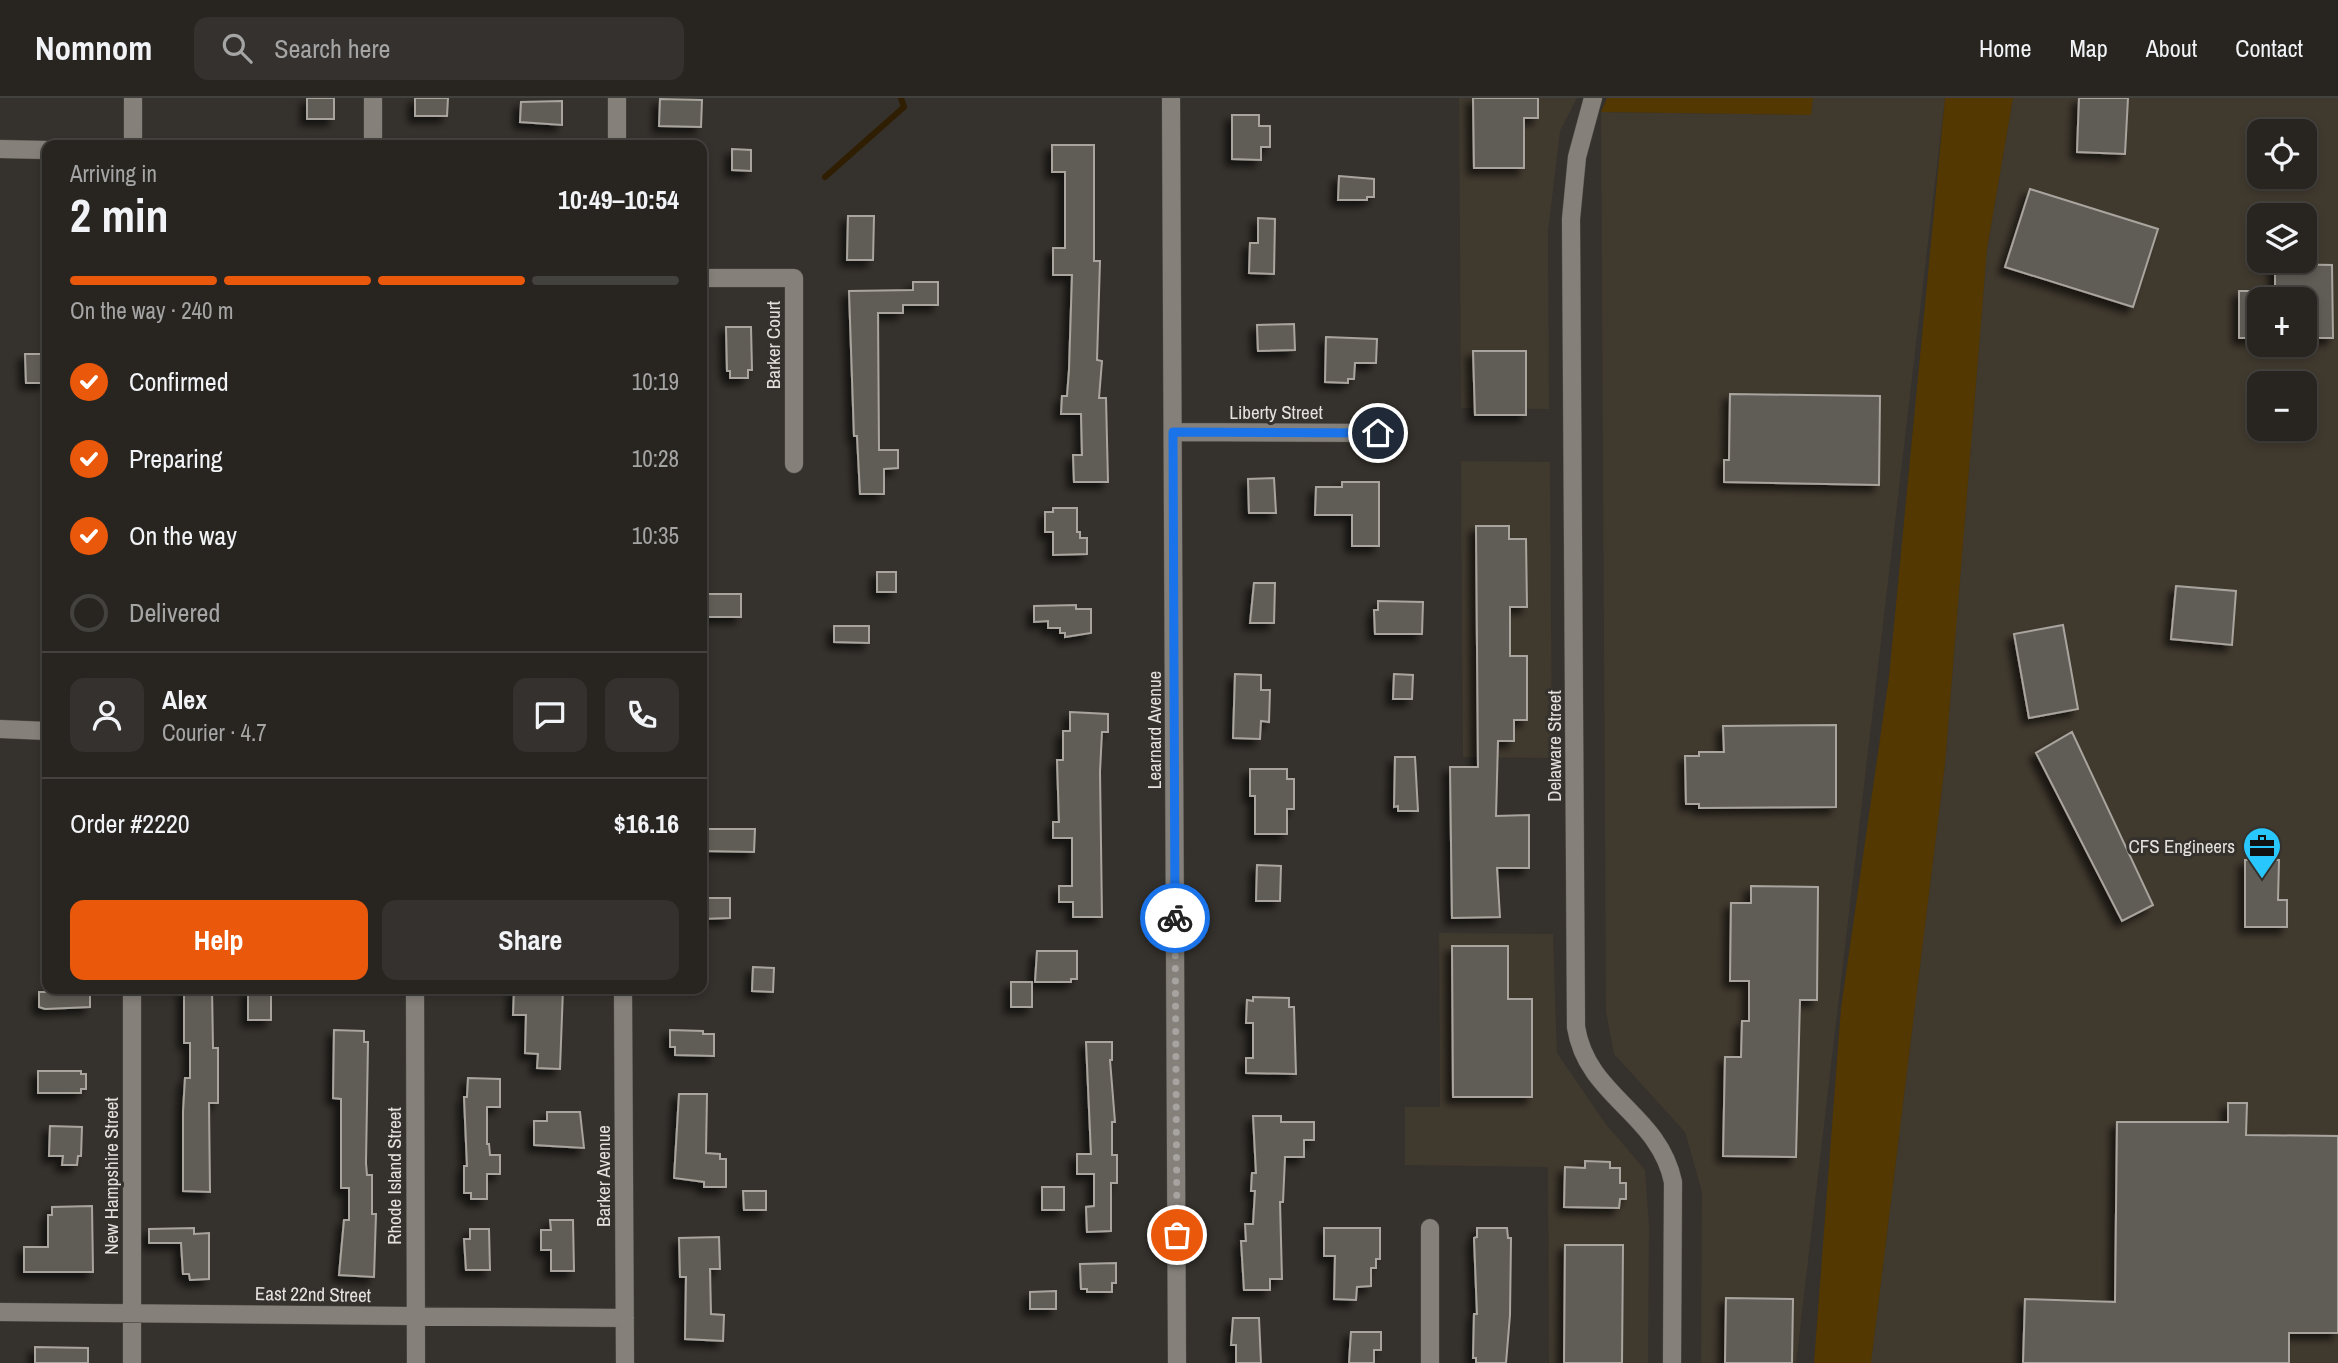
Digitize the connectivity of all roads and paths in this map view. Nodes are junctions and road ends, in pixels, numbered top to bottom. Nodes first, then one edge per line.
1 (133, 98) edge
2 (373, 98) edge
3 (617, 98) edge
4 (1171, 98) edge
5 (1593, 98) edge
6 (133, 140) edge
7 (373, 140) edge
8 (617, 140) edge
9 (0, 149) edge
10 (42, 150) edge
11 (707, 278) edge
12 (1173, 432) junction
13 (1378, 433) dead end
14 (794, 464) dead end
15 (0, 729) edge
16 (42, 731) edge
17 (132, 994) edge
18 (415, 994) edge
19 (623, 994) edge
20 (1430, 1228) dead end
21 (0, 1312) edge
22 (132, 1313) junction
23 (416, 1316) junction
24 (625, 1318) junction
25 (132, 1363) edge
26 (416, 1363) edge
27 (625, 1363) edge
28 (1177, 1363) edge
29 (1430, 1363) edge
30 (1672, 1363) edge

1 - 6 street
2 - 7 street
3 - 8 street
4 - 12 street, Learnard Avenue
5 - 30 street, Delaware Street
9 - 10 street
11 - 14 street, Barker Court
12 - 13 street, Liberty Street
12 - 28 street, Learnard Avenue
15 - 16 street
17 - 22 street, New Hampshire Street
18 - 23 street, Rhode Island Street
19 - 24 street, Barker Avenue
20 - 29 street
21 - 22 street, East 22nd Street
22 - 23 street, East 22nd Street
22 - 25 street, New Hampshire Street
23 - 24 street, East 22nd Street
23 - 26 street, Rhode Island Street
24 - 27 street, Barker Avenue

